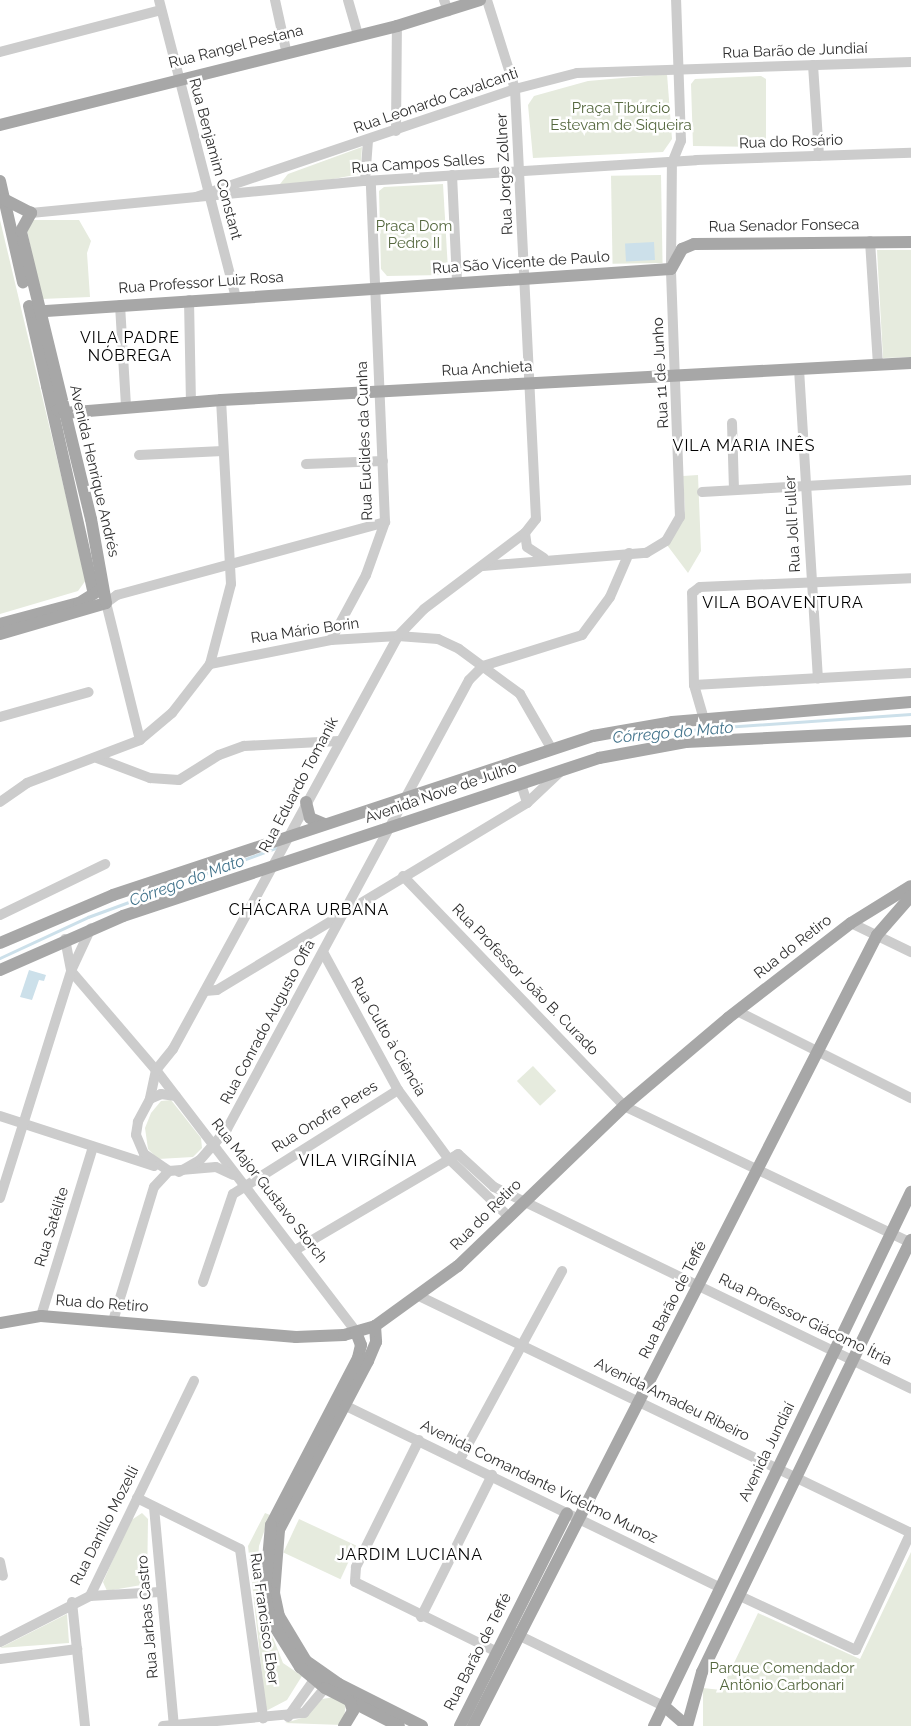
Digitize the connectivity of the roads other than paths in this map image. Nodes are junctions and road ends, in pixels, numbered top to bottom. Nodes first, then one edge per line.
1 (275, 0) edge
2 (348, 0) edge
3 (480, 0) edge
4 (487, 0) edge
5 (676, 0) edge
6 (160, 5) edge
7 (446, 5) edge
8 (397, 26) junction
9 (358, 34) junction
10 (286, 50) junction
11 (0, 52) edge
12 (911, 62) edge
13 (813, 65) junction
14 (694, 69) junction
15 (680, 70) junction
16 (178, 78) junction
17 (515, 89) junction
18 (680, 89) junction
19 (0, 125) edge
20 (396, 132) junction
21 (368, 140) junction
22 (681, 141) junction
23 (911, 153) edge
24 (818, 156) junction
25 (696, 160) junction
26 (672, 163) junction
27 (279, 172) junction
28 (521, 172) junction
29 (452, 176) junction
30 (0, 180) edge
31 (368, 181) junction
32 (279, 192) junction
33 (209, 194) junction
34 (4, 199) junction
35 (31, 213) junction
36 (870, 241) junction
37 (911, 242) edge
38 (671, 269) junction
39 (524, 278) junction
40 (457, 283) junction
41 (374, 290) junction
42 (236, 297) junction
43 (189, 300) junction
44 (120, 305) junction
45 (34, 311) junction
46 (911, 363) edge
47 (878, 365) junction
48 (799, 369) junction
49 (676, 377) junction
50 (529, 384) junction
51 (47, 386) junction
52 (378, 392) junction
53 (221, 400) junction
54 (191, 402) junction
55 (126, 407) junction
56 (64, 413) junction
57 (732, 423) dead end
58 (223, 451) junction
59 (139, 455) dead end
60 (383, 461) junction
61 (306, 464) dead end
62 (911, 480) edge
63 (806, 486) junction
64 (734, 490) junction
65 (702, 492) dead end
66 (86, 522) junction
67 (385, 522) junction
68 (525, 533) junction
69 (629, 553) junction
70 (544, 558) junction
71 (228, 566) junction
72 (483, 566) junction
73 (911, 578) edge
74 (811, 580) junction
75 (98, 590) junction
76 (117, 595) junction
77 (106, 603) junction
78 (0, 624) edge
79 (0, 634) edge
80 (398, 636) junction
81 (332, 640) junction
82 (210, 664) junction
83 (483, 666) junction
84 (911, 673) edge
85 (818, 678) junction
86 (694, 685) junction
87 (89, 692) dead end
88 (911, 702) edge
89 (0, 717) edge
90 (701, 720) junction
91 (911, 731) edge
92 (708, 736) junction
93 (140, 740) junction
94 (339, 741) junction
95 (551, 748) junction
96 (97, 758) junction
97 (562, 770) junction
98 (521, 784) junction
99 (408, 796) junction
100 (0, 802) edge
101 (306, 802) junction
102 (527, 803) junction
103 (324, 824) junction
104 (391, 827) junction
105 (286, 840) junction
106 (105, 864) dead end
107 (273, 865) junction
108 (403, 876) junction
109 (911, 886) edge
110 (911, 896) edge
111 (0, 915) edge
112 (342, 916) junction
113 (851, 923) junction
114 (91, 928) junction
115 (877, 935) junction
116 (65, 939) junction
117 (0, 943) edge
118 (323, 952) junction
119 (911, 952) edge
120 (0, 970) edge
121 (71, 971) junction
122 (205, 990) junction
123 (737, 1012) junction
124 (818, 1053) junction
125 (156, 1070) junction
126 (398, 1090) junction
127 (176, 1096) junction
128 (911, 1098) edge
129 (150, 1099) junction
130 (624, 1106) junction
131 (0, 1116) edge
132 (23, 1124) junction
133 (138, 1144) junction
134 (212, 1144) junction
135 (93, 1147) junction
136 (123, 1156) junction
137 (448, 1158) junction
138 (757, 1168) junction
139 (169, 1170) junction
140 (236, 1176) junction
141 (244, 1186) junction
142 (911, 1192) edge
143 (0, 1198) edge
144 (524, 1200) junction
145 (508, 1216) junction
146 (891, 1234) junction
147 (911, 1242) edge
148 (297, 1249) junction
149 (562, 1271) dead end
150 (203, 1282) dead end
151 (699, 1285) junction
152 (418, 1296) junction
153 (41, 1316) junction
154 (113, 1321) junction
155 (0, 1323) edge
156 (375, 1326) junction
157 (356, 1332) junction
158 (523, 1345) junction
159 (835, 1352) junction
160 (853, 1360) junction
161 (194, 1381) dead end
162 (911, 1389) edge
163 (341, 1400) junction
164 (641, 1400) junction
165 (419, 1440) junction
166 (460, 1459) junction
167 (776, 1469) junction
168 (492, 1476) junction
169 (795, 1478) junction
170 (137, 1498) junction
171 (154, 1506) junction
172 (564, 1518) junction
173 (579, 1519) junction
174 (911, 1533) edge
175 (568, 1540) junction
176 (0, 1562) edge
177 (3, 1576) dead end
178 (721, 1588) junction
179 (160, 1592) junction
180 (90, 1596) junction
181 (740, 1596) junction
182 (72, 1602) junction
183 (421, 1617) junction
184 (513, 1633) junction
185 (0, 1642) edge
186 (77, 1650) junction
187 (496, 1652) junction
188 (0, 1659) edge
189 (314, 1680) junction
190 (325, 1688) junction
191 (697, 1689) junction
192 (350, 1701) junction
193 (664, 1706) junction
194 (288, 1717) junction
195 (263, 1718) junction
196 (169, 1725) edge
197 (85, 1726) edge
198 (344, 1726) edge
199 (396, 1726) edge
200 (422, 1726) edge
201 (460, 1726) edge
202 (473, 1726) edge
203 (654, 1726) edge
204 (687, 1726) edge
205 (695, 1726) edge

1 - 10 street
2 - 9 street
3 - 7 main road, Rua Rangel Pestana
4 - 17 street, Rua Jorge Zollner
5 - 15 street
6 - 11 street
6 - 16 street, Rua Benjamim Constant
7 - 8 main road, Rua Rangel Pestana
8 - 9 main road, Rua Rangel Pestana
8 - 20 street
9 - 10 main road, Rua Rangel Pestana
10 - 16 main road, Rua Rangel Pestana
12 - 13 street, Rua Barão de Jundiaí
13 - 14 street, Rua Barão de Jundiaí
13 - 24 street
14 - 15 street, Rua Barão de Jundiaí
14 - 18 street
15 - 17 street, Rua Leonardo Cavalcanti
15 - 18 street
16 - 19 main road, Rua Rangel Pestana
16 - 33 street, Rua Benjamim Constant
17 - 20 street, Rua Leonardo Cavalcanti
17 - 28 street, Rua Jorge Zollner
18 - 22 street
20 - 21 street, Rua Leonardo Cavalcanti
21 - 27 street, Rua Leonardo Cavalcanti
21 - 31 street, Rua Euclides da Cunha
22 - 25 street
22 - 26 street
23 - 24 street, Rua do Rosário
24 - 25 street, Rua do Rosário
25 - 26 street, Rua do Rosário
26 - 28 street, Rua Campos Salles
26 - 38 street, Rua 11 de Junho
27 - 32 street
27 - 33 street, Rua Leonardo Cavalcanti
28 - 29 street, Rua Campos Salles
28 - 39 street, Rua Jorge Zollner
29 - 31 street, Rua Campos Salles
29 - 40 street
30 - 34 main road, Avenida Henrique Andrés
31 - 32 street, Rua Campos Salles
31 - 41 street, Rua Euclides da Cunha
32 - 33 street, Rua Campos Salles
33 - 35 street, Rua Campos Salles
33 - 42 street, Rua Benjamim Constant
34 - 35 main road
34 - 45 main road, Avenida Henrique Andrés
35 - 45 main road, Avenida Henrique Andrés
36 - 37 main road, Rua Senador Fonseca
36 - 38 main road, Rua Senador Fonseca
36 - 47 street
38 - 39 main road, Rua São Vicente de Paulo
38 - 49 street, Rua 11 de Junho
39 - 40 main road, Rua São Vicente de Paulo
39 - 50 street, Rua Jorge Zollner
40 - 41 main road, Rua São Vicente de Paulo
41 - 42 main road, Rua Professor Luiz Rosa
41 - 52 street, Rua Euclides da Cunha
42 - 43 main road, Rua Professor Luiz Rosa
43 - 44 main road, Rua Professor Luiz Rosa
43 - 54 street
44 - 45 main road, Rua Professor Luiz Rosa
44 - 55 street
45 - 51 main road, Avenida Henrique Andrés
45 - 56 main road, Avenida Henrique Andrés
46 - 47 main road, Rua Anchieta
47 - 48 main road, Rua Anchieta
48 - 49 main road, Rua Anchieta
48 - 63 street, Rua Joll Fuller
49 - 50 main road, Rua Anchieta
49 - 69 street, Rua 11 de Junho
50 - 52 main road, Rua Anchieta
50 - 68 street, Rua Jorge Zollner
51 - 56 main road
51 - 66 main road, Avenida Henrique Andrés
52 - 53 main road, Rua Anchieta
52 - 60 street, Rua Euclides da Cunha
53 - 54 main road, Rua Anchieta
53 - 58 street
54 - 55 main road, Rua Anchieta
55 - 56 main road, Rua Anchieta
56 - 66 main road, Avenida Henrique Andrés
57 - 64 street
58 - 59 street
58 - 71 street
60 - 61 street
60 - 67 street, Rua Euclides da Cunha
62 - 63 street
63 - 64 street
63 - 74 street, Rua Joll Fuller
64 - 65 street
66 - 75 main road, Avenida Henrique Andrés
67 - 71 street
67 - 81 street, Rua Euclides da Cunha
68 - 70 street
68 - 72 street, Rua Jorge Zollner
69 - 70 street, Rua 11 de Junho
69 - 83 street
70 - 72 street, Rua 11 de Junho
71 - 76 street
71 - 82 street
72 - 80 street, Rua Eduardo Tomanik
73 - 74 street
74 - 85 street, Rua Joll Fuller
74 - 86 street
75 - 76 street
75 - 77 main road, Avenida Henrique Andrés
75 - 78 main road
76 - 77 street
77 - 79 main road
77 - 93 street, Avenida Henrique Andrés
80 - 81 street, Rua Mário Borin
80 - 83 street, Rua Mário Borin
80 - 94 street, Rua Eduardo Tomanik
81 - 82 street, Rua Mário Borin
82 - 93 street
83 - 95 street, Rua Mário Borin
83 - 99 street, Rua Conrado Augusto Offa
84 - 85 street
85 - 86 street
86 - 90 street
87 - 89 street
88 - 90 main road, Avenida Nove de Julho
90 - 92 street
90 - 95 main road, Avenida Nove de Julho
91 - 92 main road, Avenida Nove de Julho
92 - 97 main road, Avenida Nove de Julho
93 - 96 street
94 - 96 street
94 - 101 street, Rua Eduardo Tomanik
95 - 99 main road, Avenida Nove de Julho
96 - 100 street
97 - 98 main road, Avenida Nove de Julho
97 - 102 street
98 - 102 street
98 - 104 main road, Avenida Nove de Julho
99 - 103 main road, Avenida Nove de Julho
99 - 104 street, Rua Conrado Augusto Offa
101 - 103 main road
101 - 105 street, Rua Eduardo Tomanik
102 - 108 street
103 - 105 main road, Avenida Nove de Julho
104 - 107 main road, Avenida Nove de Julho
104 - 112 street, Rua Conrado Augusto Offa
105 - 107 street, Rua Eduardo Tomanik
105 - 117 main road, Avenida Nove de Julho
106 - 111 street
107 - 114 main road, Avenida Nove de Julho
107 - 122 street, Rua Eduardo Tomanik
108 - 112 street
108 - 130 street, Rua Professor João B. Curado
109 - 113 main road, Rua do Retiro
110 - 115 main road, Rua Barão de Teffé
112 - 118 street, Rua Conrado Augusto Offa
112 - 122 street
113 - 115 street
113 - 123 main road, Rua do Retiro
114 - 116 main road, Avenida Nove de Julho
114 - 121 street
115 - 119 street
115 - 124 main road, Rua Barão de Teffé
116 - 120 main road, Avenida Nove de Julho
116 - 121 street
118 - 126 street, Rua Culto à Ciência
118 - 134 street, Rua Conrado Augusto Offa
121 - 125 street, Rua Major Gustavo Storch
121 - 132 street
122 - 125 street, Rua Eduardo Tomanik
123 - 124 street
123 - 130 main road, Rua do Retiro
124 - 128 street
124 - 138 main road, Rua Barão de Teffé
125 - 127 street, Rua Major Gustavo Storch
125 - 129 street
126 - 137 street, Rua Culto à Ciência
126 - 141 street, Rua Onofre Peres
127 - 129 street
127 - 134 street, Rua Major Gustavo Storch
129 - 133 street
130 - 138 street
130 - 144 main road, Rua do Retiro
131 - 132 street
132 - 135 street
132 - 143 street
133 - 136 street
133 - 139 street
134 - 139 street
134 - 140 street, Rua Major Gustavo Storch
135 - 136 street
135 - 153 street, Rua Satélite
136 - 139 street
137 - 144 street
137 - 145 street, Rua Culto à Ciência
137 - 148 street
138 - 146 street
138 - 151 main road, Rua Barão de Teffé
139 - 140 street
139 - 154 street
140 - 141 street, Rua Major Gustavo Storch
141 - 148 street, Rua Major Gustavo Storch
141 - 150 street, Rua Onofre Peres
142 - 146 main road, Avenida Jundiaí
144 - 145 main road, Rua do Retiro
144 - 151 street, Rua Professor Giácomo Ítria
145 - 152 main road, Rua do Retiro
146 - 147 street
146 - 159 main road, Avenida Jundiaí
147 - 160 main road
148 - 157 street, Rua Major Gustavo Storch
149 - 158 street
151 - 159 street, Rua Professor Giácomo Ítria
151 - 164 main road, Rua Barão de Teffé
152 - 156 main road, Rua do Retiro
152 - 158 street, Avenida Amadeu Ribeiro
153 - 154 main road, Rua do Retiro
153 - 155 main road, Rua do Retiro
154 - 157 main road, Rua do Retiro
156 - 157 main road, Rua do Retiro
156 - 163 main road
157 - 163 main road
158 - 164 street, Avenida Amadeu Ribeiro
158 - 166 street
159 - 160 street, Rua Professor Giácomo Ítria
159 - 167 main road, Avenida Jundiaí
160 - 162 street, Rua Professor Giácomo Ítria
160 - 169 main road
161 - 170 street, Rua Danillo Mozelli
163 - 165 street, Avenida Comandante Videlmo Munoz
163 - 189 main road
163 - 200 main road
164 - 167 street, Avenida Amadeu Ribeiro
164 - 173 main road, Rua Barão de Teffé
165 - 166 street, Avenida Comandante Videlmo Munoz
165 - 183 street
166 - 168 street, Avenida Comandante Videlmo Munoz
167 - 169 street, Avenida Amadeu Ribeiro
167 - 178 main road, Avenida Jundiaí
168 - 172 street, Avenida Comandante Videlmo Munoz
168 - 183 street
169 - 174 street, Avenida Amadeu Ribeiro
169 - 181 main road
170 - 171 street, Rua Francisco Eber
170 - 180 street, Rua Danillo Mozelli
171 - 179 street, Rua Jarbas Castro
171 - 195 street, Rua Francisco Eber
172 - 173 street, Avenida Comandante Videlmo Munoz
172 - 175 main road
172 - 184 main road, Rua Barão de Teffé
173 - 175 main road, Rua Barão de Teffé
173 - 178 street, Avenida Comandante Videlmo Munoz
174 - 181 street
175 - 184 main road, Rua Barão de Teffé
176 - 177 street
178 - 193 main road, Avenida Jundiaí
179 - 180 street
179 - 196 street, Rua Jarbas Castro
180 - 182 street, Rua Danillo Mozelli
181 - 191 main road
182 - 185 street, Rua Danillo Mozelli
182 - 186 street
183 - 187 street
184 - 187 main road, Rua Barão de Teffé
184 - 193 street
184 - 202 main road, Rua Barão de Teffé
186 - 188 street
186 - 197 street
187 - 201 main road, Rua Barão de Teffé
189 - 190 main road
189 - 194 street
190 - 192 main road
190 - 194 street
191 - 204 main road
191 - 205 main road
192 - 198 main road
192 - 199 main road
193 - 203 main road, Avenida Jundiaí
193 - 204 main road
194 - 195 street
195 - 196 street

